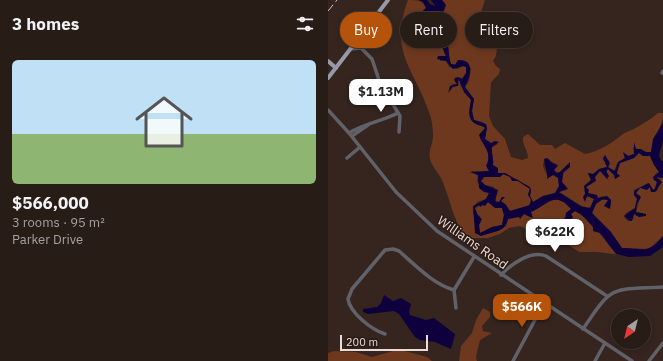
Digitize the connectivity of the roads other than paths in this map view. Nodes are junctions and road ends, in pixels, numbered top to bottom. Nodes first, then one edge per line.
1 (388, 0) edge
2 (379, 12) edge
3 (361, 48) joint
4 (352, 49) joint
5 (328, 61) edge
6 (336, 68) junction
7 (328, 78) edge
8 (328, 110) edge
9 (398, 113) junction
10 (399, 132) dead end
11 (351, 135) junction
12 (360, 146) junction
13 (347, 158) dead end
14 (474, 258) junction
15 (501, 275) junction
16 (663, 287) edge
17 (454, 290) junction
18 (607, 296) junction
19 (544, 303) junction
20 (456, 308) dead end
21 (583, 330) junction
22 (385, 334) dead end
23 (604, 343) junction
24 (663, 343) edge
25 (513, 361) edge
26 (595, 361) edge
27 (632, 361) edge
28 (649, 361) edge

1 - 2 main road
3 - 4 street
3 - 9 street
4 - 6 main road
5 - 6 main road
6 - 7 main road
8 - 11 street, Williams Road
9 - 10 street
9 - 11 street
11 - 12 street, Williams Road
12 - 13 street
12 - 14 street, Williams Road
14 - 15 street, Williams Road
14 - 17 street
15 - 18 street
15 - 19 street, Williams Road
16 - 18 street
17 - 20 street
17 - 22 street
18 - 21 street
19 - 21 street, Williams Road
19 - 25 street
21 - 23 street, Williams Road
23 - 26 street
23 - 27 street, Williams Road
24 - 28 street

